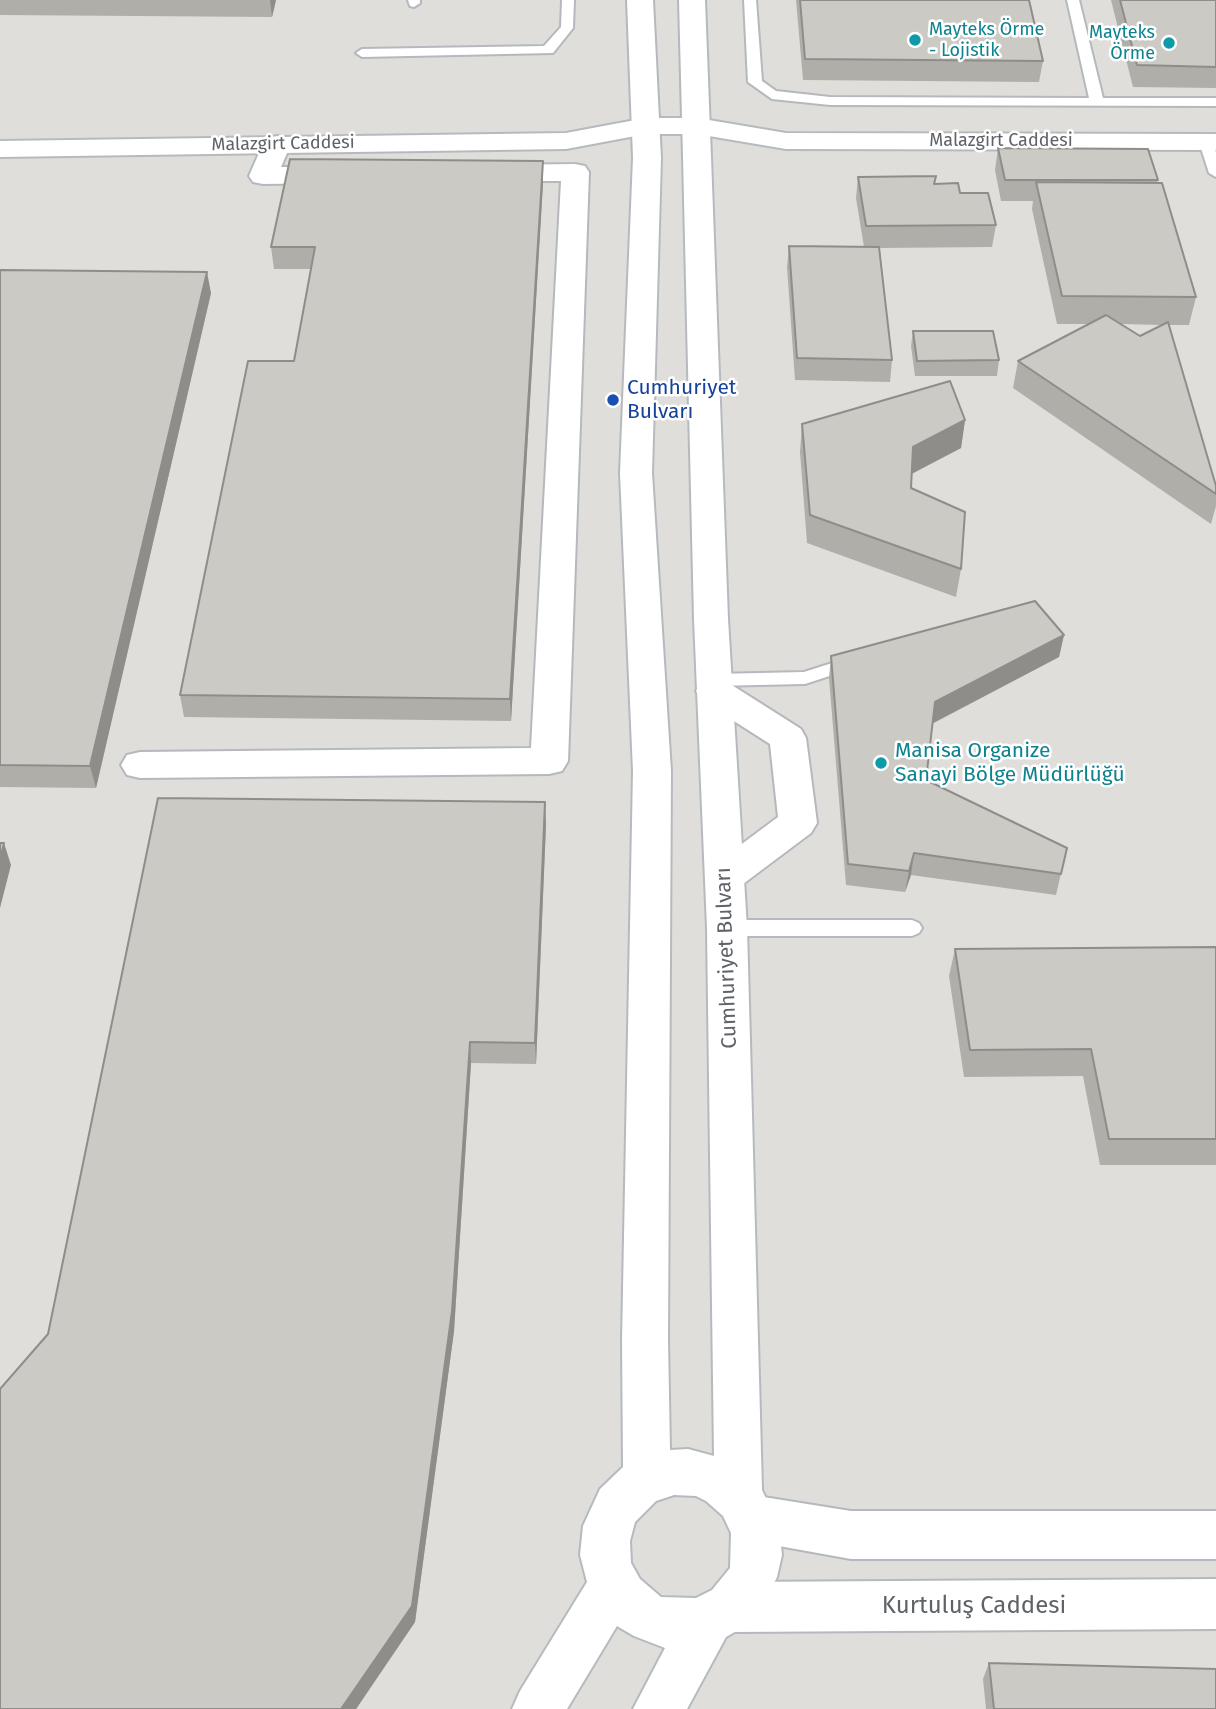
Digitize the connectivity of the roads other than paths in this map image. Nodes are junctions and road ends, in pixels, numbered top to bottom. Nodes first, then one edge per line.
1 (568, 0) edge
2 (640, 0) edge
3 (692, 0) edge
4 (750, 0) edge
5 (1073, 0) edge
6 (362, 53) dead end
7 (1097, 102) junction
8 (1216, 102) edge
9 (646, 142) junction
10 (697, 142) junction
11 (1211, 142) edge
12 (277, 144) junction
13 (0, 149) edge
14 (467, 173) edge
15 (1216, 173) edge
16 (372, 174) edge
17 (870, 657) edge
18 (714, 686) junction
19 (140, 765) dead end
20 (725, 877) junction
21 (727, 928) junction
22 (912, 928) dead end
23 (647, 1479) junction
24 (745, 1508) junction
25 (1216, 1535) edge
26 (613, 1586) junction
27 (1216, 1604) edge
28 (720, 1614) junction
29 (538, 1709) edge
30 (659, 1709) edge

1 - 6 lane
2 - 9 main road
3 - 10 main road, Cumhuriyet Bulvarı
4 - 7 lane
5 - 7 lane
7 - 8 lane
9 - 10 main road, Malazgirt Caddesi
9 - 12 main road, Malazgirt Caddesi
9 - 23 main road
10 - 11 main road, Malazgirt Caddesi
10 - 18 main road, Cumhuriyet Bulvarı
11 - 15 lane
12 - 13 main road, Malazgirt Caddesi
12 - 16 main road
14 - 19 main road
17 - 18 lane
18 - 20 main road, Cumhuriyet Bulvarı
18 - 20 main road
20 - 21 main road, Cumhuriyet Bulvarı
21 - 22 lane
21 - 24 main road, Cumhuriyet Bulvarı
23 - 24 main road
23 - 26 main road
24 - 25 main road
24 - 28 main road
26 - 28 main road
26 - 29 main road
27 - 28 main road, Kurtuluş Caddesi
28 - 30 main road

